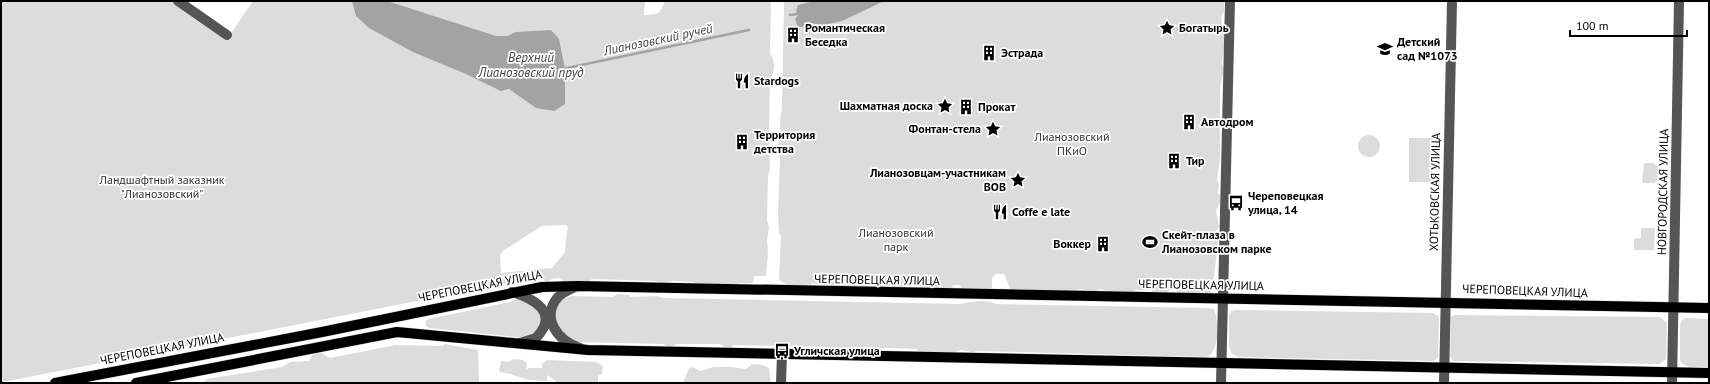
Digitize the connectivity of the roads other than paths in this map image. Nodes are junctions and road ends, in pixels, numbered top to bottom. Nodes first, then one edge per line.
1 (178, 1) edge
2 (1230, 1) edge
3 (1452, 1) edge
4 (1679, 1) edge
5 (227, 35) dead end
6 (577, 286) junction
7 (511, 292) junction
8 (1223, 299) junction
9 (1445, 302) junction
10 (1674, 308) junction
11 (1709, 308) edge
12 (514, 344) junction
13 (588, 350) junction
14 (782, 354) junction
15 (1222, 363) junction
16 (1444, 368) junction
17 (1709, 374) edge
18 (1672, 378) edge
19 (55, 383) edge
20 (136, 383) edge
21 (781, 383) edge
22 (1221, 383) edge
23 (1444, 383) edge

1 - 5 street
2 - 8 street
3 - 9 street, ХОТЬКОВСКАЯ УЛИЦА
4 - 10 street, НОВГОРОДСКАЯ УЛИЦА
6 - 7 main road, ЧЕРЕПОВЕЦКАЯ УЛИЦА
6 - 8 main road, ЧЕРЕПОВЕЦКАЯ УЛИЦА
6 - 13 street
7 - 12 street
7 - 19 main road, ЧЕРЕПОВЕЦКАЯ УЛИЦА
8 - 9 main road, ЧЕРЕПОВЕЦКАЯ УЛИЦА
8 - 15 street
9 - 10 main road, ЧЕРЕПОВЕЦКАЯ УЛИЦА
9 - 16 street, ХОТЬКОВСКАЯ УЛИЦА
10 - 11 main road, ЧЕРЕПОВЕЦКАЯ УЛИЦА
10 - 18 street, НОВГОРОДСКАЯ УЛИЦА
12 - 13 main road
12 - 20 main road
13 - 14 main road
14 - 15 main road
14 - 21 street
15 - 16 main road
15 - 22 street
16 - 18 main road
16 - 23 street, ХОТЬКОВСКАЯ УЛИЦА
17 - 18 main road

